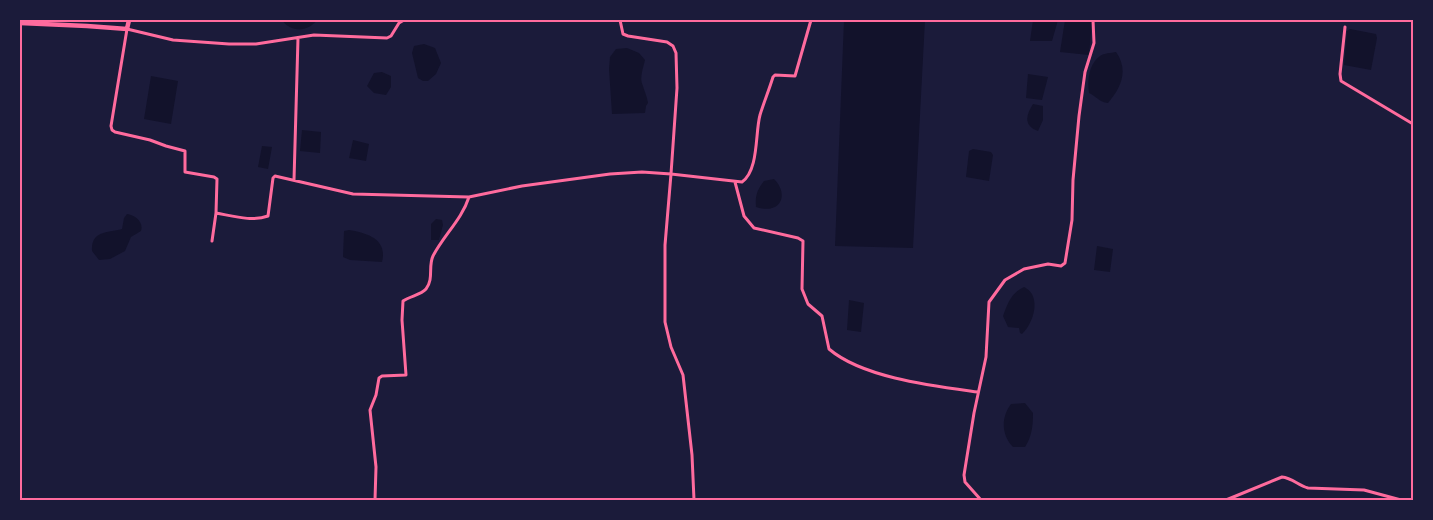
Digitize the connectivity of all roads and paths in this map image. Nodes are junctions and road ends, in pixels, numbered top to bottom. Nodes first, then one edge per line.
1 (129, 20) edge
2 (404, 20) edge
3 (620, 20) edge
4 (811, 20) edge
5 (1093, 20) edge
6 (20, 23) edge
7 (1345, 27) dead end
8 (127, 30) junction
9 (298, 38) junction
10 (1413, 124) edge
11 (671, 174) junction
12 (294, 180) junction
13 (735, 182) junction
14 (470, 197) junction
15 (216, 213) junction
16 (212, 241) dead end
17 (978, 392) junction
18 (375, 500) edge
19 (694, 500) edge
20 (981, 500) edge
21 (1226, 500) edge
22 (1400, 500) edge

1 - 8 main road
2 - 9 street
3 - 11 street
4 - 13 street
5 - 17 street
6 - 8 main road
7 - 10 street
8 - 9 street
8 - 15 street
9 - 12 street
11 - 13 street
11 - 14 street
11 - 19 street
12 - 14 street
12 - 15 street
13 - 17 street
14 - 18 street
15 - 16 street
17 - 20 street
21 - 22 street

